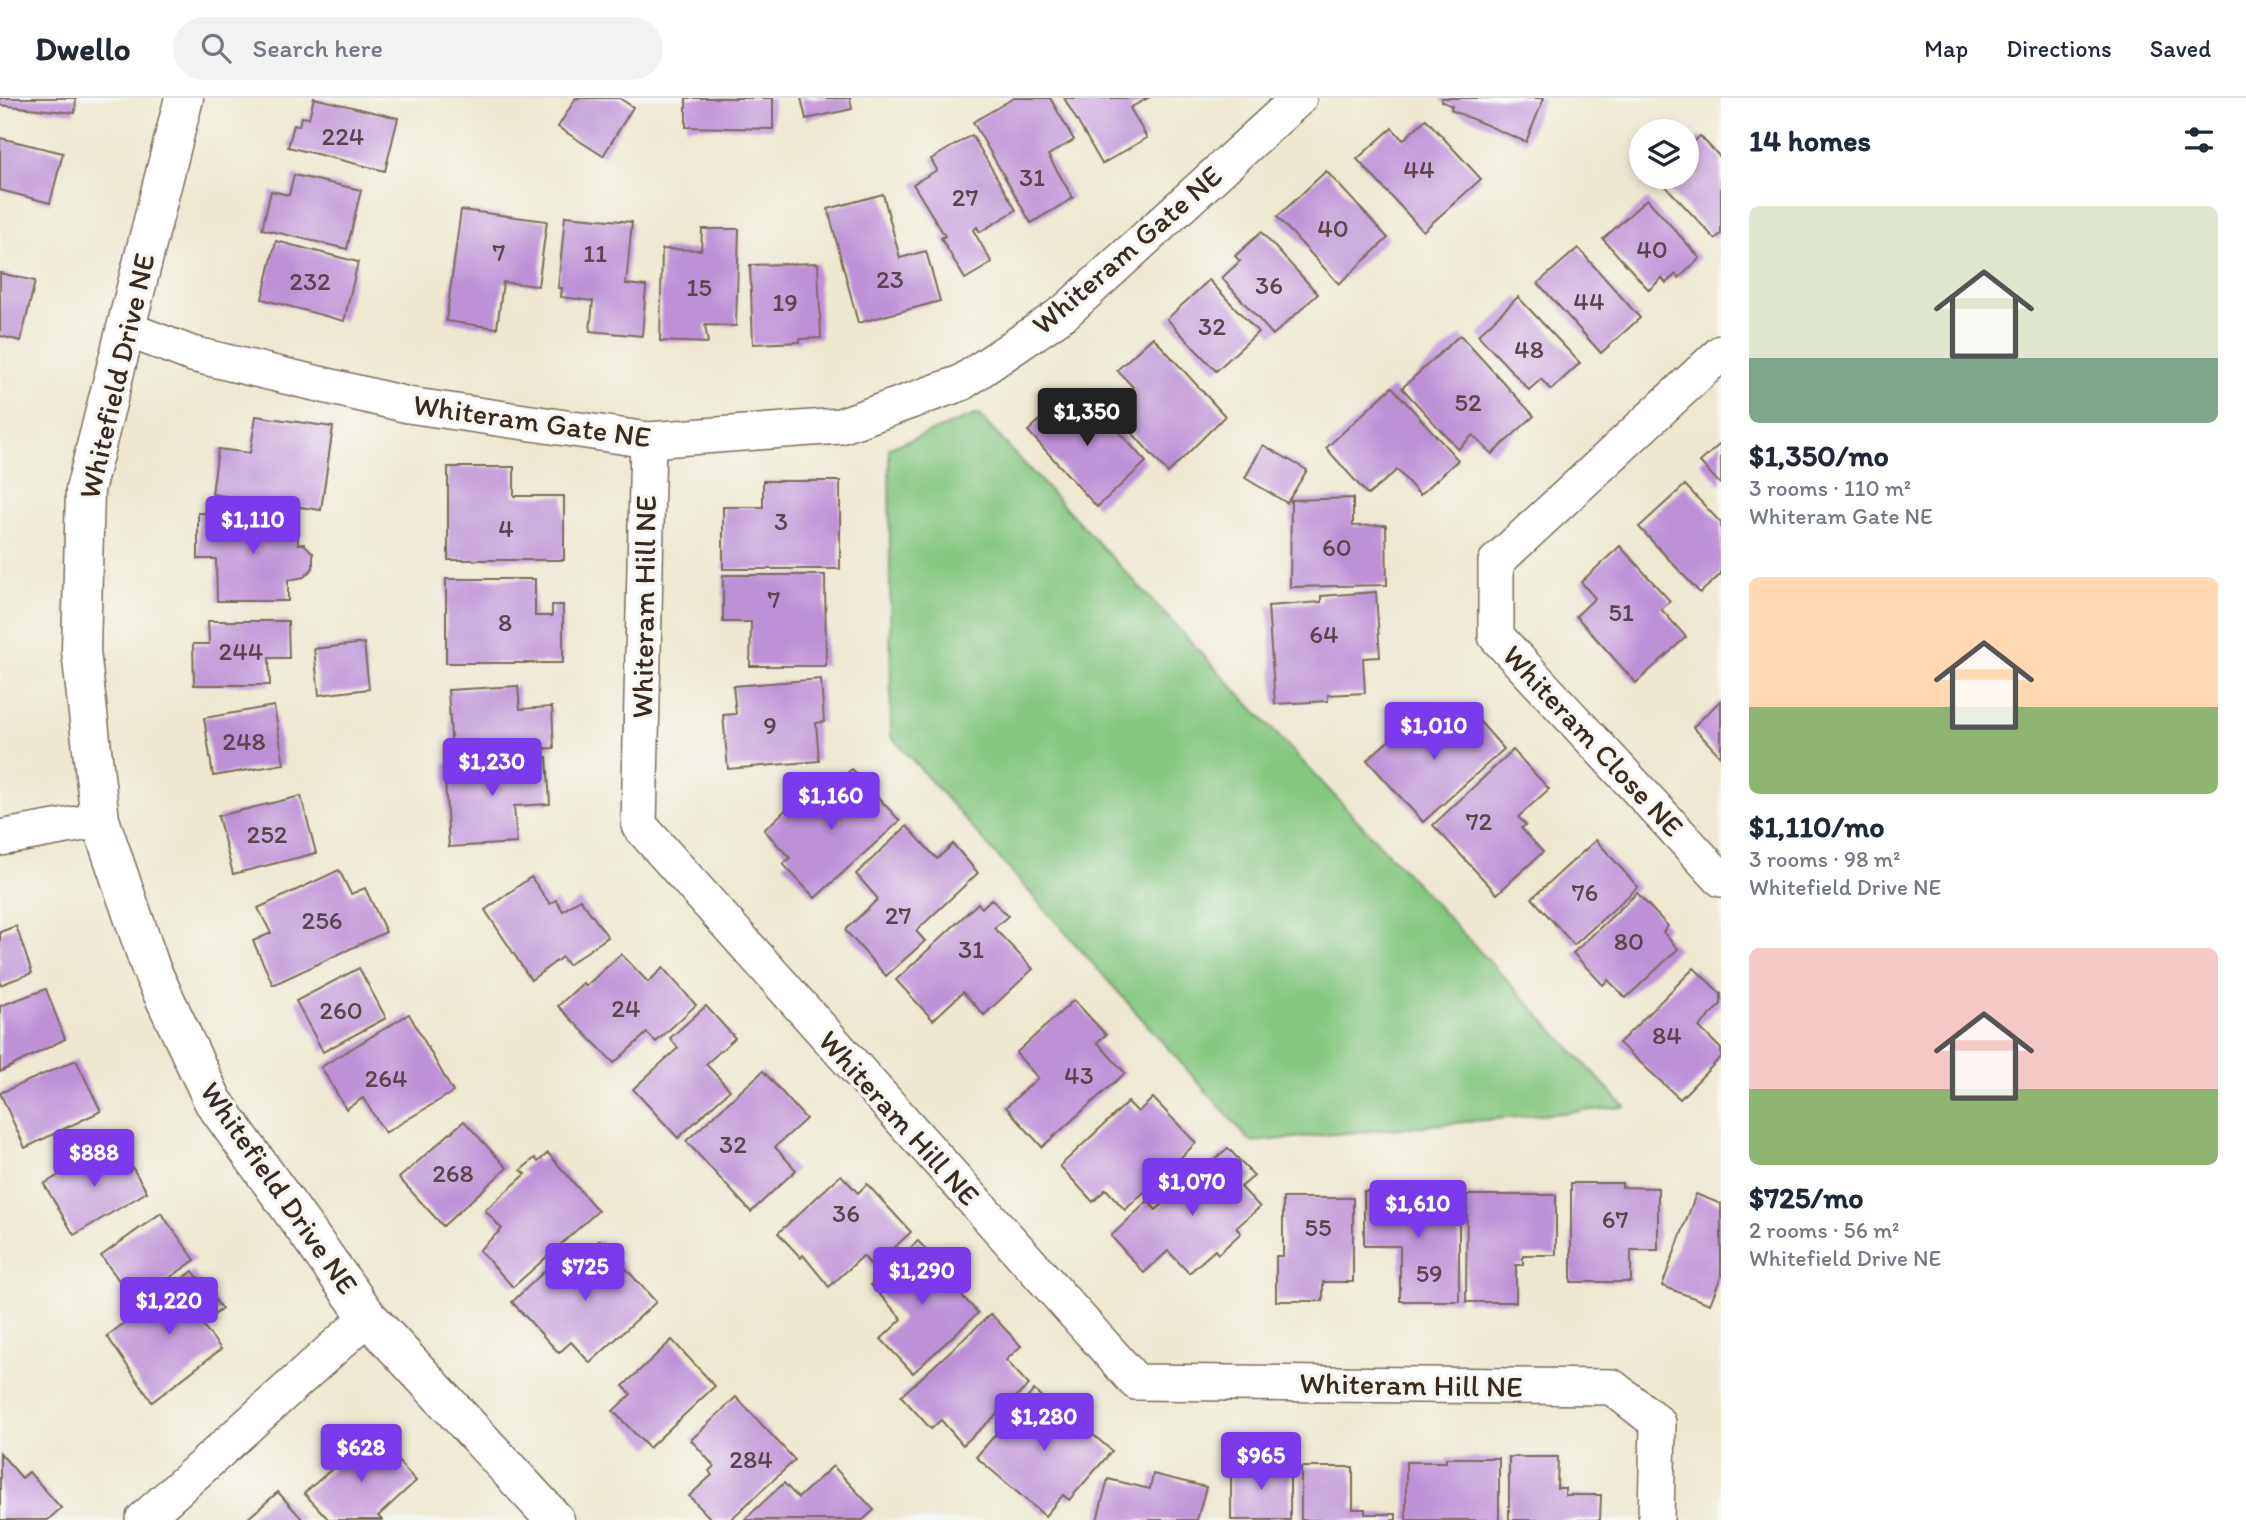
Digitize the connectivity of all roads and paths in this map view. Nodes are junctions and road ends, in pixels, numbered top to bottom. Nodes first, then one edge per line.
1 (184, 98) edge
2 (1299, 98) edge
3 (126, 329) junction
4 (1721, 353) edge
5 (648, 440) junction
6 (100, 820) junction
7 (0, 838) edge
8 (1721, 879) edge
9 (369, 1317) junction
10 (143, 1520) edge
11 (555, 1520) edge
12 (1656, 1520) edge

1 - 3 street, Whitefield Drive NE
2 - 5 street, Whiteram Gate NE
3 - 5 street, Whiteram Gate NE
3 - 6 street, Whitefield Drive NE
4 - 8 street, Whiteram Close NE
5 - 12 street, Whiteram Hill NE
6 - 7 street
6 - 9 street, Whitefield Drive NE
9 - 10 street
9 - 11 street, Whitefield Drive NE

